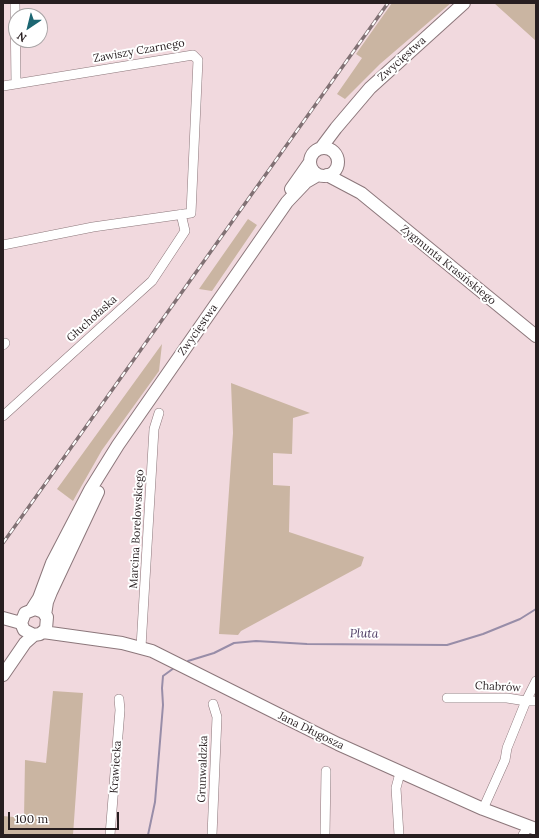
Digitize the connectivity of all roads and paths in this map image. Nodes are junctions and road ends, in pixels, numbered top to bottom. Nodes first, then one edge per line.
1 (15, 3) edge
2 (464, 3) edge
3 (16, 84) junction
4 (3, 86) edge
5 (345, 119) junction
6 (321, 148) junction
7 (334, 153) junction
8 (310, 162) junction
9 (337, 166) junction
10 (323, 175) junction
11 (361, 193) junction
12 (287, 202) junction
13 (181, 214) junction
14 (3, 245) edge
15 (536, 336) edge
16 (159, 413) dead end
17 (3, 416) edge
18 (110, 459) junction
19 (32, 609) junction
20 (46, 616) junction
21 (3, 618) edge
22 (22, 624) junction
23 (38, 634) junction
24 (89, 638) junction
25 (141, 647) junction
26 (3, 663) edge
27 (3, 675) edge
28 (536, 681) edge
29 (447, 698) dead end
30 (119, 699) dead end
31 (526, 701) junction
32 (536, 701) edge
33 (213, 704) dead end
34 (326, 771) dead end
35 (400, 773) junction
36 (483, 809) junction
37 (529, 830) edge
38 (110, 835) edge
39 (212, 835) edge
40 (325, 835) edge
41 (399, 835) edge

1 - 3 street
2 - 5 main road, Zwycięstwa
3 - 4 street, Zawiszy Czarnego
3 - 13 street, Zawiszy Czarnego
5 - 6 main road, Zwycięstwa
5 - 7 main road, Zwycięstwa
6 - 7 main road
6 - 8 main road
7 - 9 main road
8 - 10 main road
8 - 12 main road, Zwycięstwa
9 - 10 main road
9 - 11 main road, Zygmunta Krasińskiego
10 - 11 main road, Zygmunta Krasińskiego
10 - 12 main road, Zwycięstwa
11 - 15 main road, Zygmunta Krasińskiego
12 - 18 main road, Zwycięstwa
13 - 14 street
13 - 17 street, Głuchołaska
16 - 25 street, Marcina Borelowskiego
18 - 19 main road, Zwycięstwa
18 - 20 main road, Zwycięstwa
19 - 20 main road
19 - 22 main road
20 - 23 main road
20 - 24 main road
21 - 22 main road
22 - 23 main road
22 - 26 main road
23 - 24 main road
23 - 27 main road
24 - 25 main road
25 - 35 main road, Jana Długosza
28 - 31 street, Chabrów
29 - 31 street, Chabrów
30 - 38 street, Krawiecka
31 - 32 street
31 - 36 street
33 - 39 street, Grunwaldzka
34 - 40 street
35 - 36 main road, Jana Długosza
35 - 41 street
36 - 37 main road, Jana Długosza

